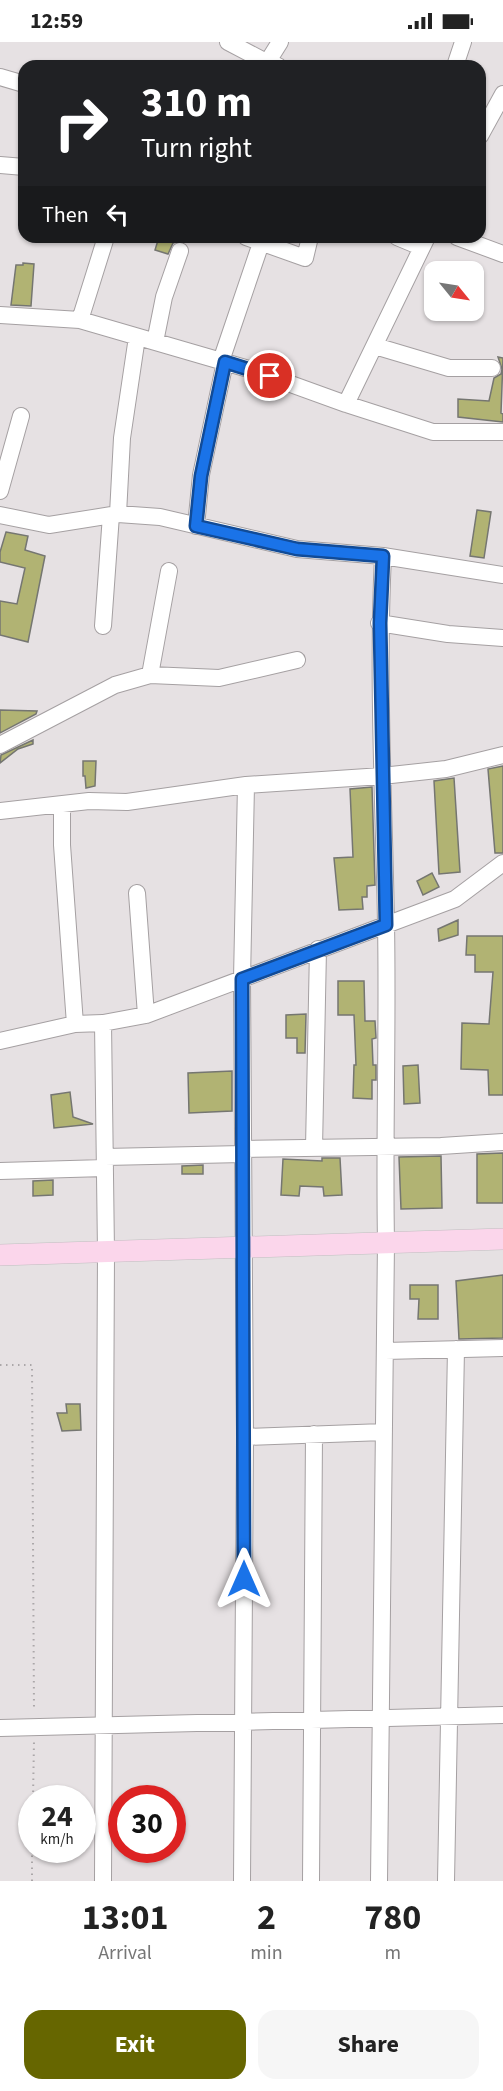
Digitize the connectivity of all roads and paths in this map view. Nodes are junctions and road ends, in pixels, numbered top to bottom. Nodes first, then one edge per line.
1 (228, 42) edge
2 (280, 42) edge
3 (463, 42) edge
4 (261, 60) edge
5 (272, 60) edge
6 (457, 60) edge
7 (0, 77) edge
8 (18, 82) edge
9 (503, 94) edge
10 (490, 121) edge
11 (0, 165) edge
12 (18, 166) edge
13 (104, 243) edge
14 (252, 243) edge
15 (262, 243) edge
16 (309, 243) edge
17 (424, 243) edge
18 (473, 243) edge
19 (180, 251) dead end
20 (503, 254) edge
21 (0, 315) edge
22 (80, 320) junction
23 (137, 337) junction
24 (155, 342) junction
25 (375, 346) junction
26 (223, 361) junction
27 (492, 368) dead end
28 (346, 404) junction
29 (21, 416) dead end
30 (503, 432) edge
31 (0, 491) edge
32 (114, 515) junction
33 (0, 518) edge
34 (196, 526) junction
35 (383, 556) junction
36 (169, 570) dead end
37 (503, 575) edge
38 (380, 623) junction
39 (103, 626) dead end
40 (503, 638) edge
41 (297, 660) dead end
42 (150, 675) junction
43 (0, 745) edge
44 (503, 755) edge
45 (381, 776) junction
46 (246, 785) junction
47 (62, 804) junction
48 (0, 811) edge
49 (503, 863) edge
50 (137, 892) dead end
51 (386, 925) junction
52 (318, 949) junction
53 (242, 979) junction
54 (146, 1015) junction
55 (103, 1023) junction
56 (75, 1024) junction
57 (0, 1041) edge
58 (503, 1142) edge
59 (384, 1146) junction
60 (314, 1148) junction
61 (243, 1152) junction
62 (105, 1162) junction
63 (0, 1171) edge
64 (503, 1239) edge
65 (386, 1242) junction
66 (244, 1247) junction
67 (106, 1252) junction
68 (0, 1255) edge
69 (503, 1348) edge
70 (456, 1350) junction
71 (385, 1351) junction
72 (0, 1365) edge
73 (384, 1432) junction
74 (314, 1434) junction
75 (245, 1437) junction
76 (503, 1715) edge
77 (448, 1716) junction
78 (381, 1718) junction
79 (312, 1720) junction
80 (243, 1721) junction
81 (103, 1725) junction
82 (34, 1727) junction
83 (0, 1728) edge
84 (33, 1785) edge
85 (32, 1863) edge
86 (32, 1881) edge
87 (102, 1881) edge
88 (242, 1881) edge
89 (311, 1881) edge
90 (379, 1881) edge
91 (446, 1881) edge

1 - 4 street
2 - 5 street
3 - 6 street
7 - 8 street
9 - 10 street
11 - 12 street
13 - 22 street
14 - 26 street
15 - 16 street
17 - 25 street
18 - 20 street
19 - 24 street
21 - 22 street
22 - 23 street
23 - 24 street
23 - 32 street
24 - 26 street
25 - 27 street
25 - 28 street
26 - 28 street
26 - 34 street
28 - 30 street
29 - 31 street
32 - 33 street
32 - 34 street
32 - 39 street
34 - 35 street
35 - 37 street
35 - 38 street
36 - 42 street
38 - 40 street
38 - 45 street
41 - 42 street
42 - 43 street
44 - 45 street
45 - 46 street
45 - 51 street
46 - 47 street
46 - 53 street
47 - 48 street
47 - 56 street
49 - 51 street
50 - 54 street
51 - 52 street
51 - 59 street
52 - 53 street
52 - 60 street
53 - 54 street
53 - 61 street
54 - 55 street
55 - 56 street
55 - 62 street
56 - 57 street
58 - 59 street
59 - 60 street
59 - 65 street
60 - 61 street
61 - 62 street
61 - 66 street
62 - 63 street
62 - 67 street
64 - 65 main road
65 - 66 main road
65 - 71 street
66 - 67 main road
66 - 75 street
67 - 68 main road
67 - 81 street
69 - 70 street
70 - 71 street
70 - 77 street
71 - 73 street
72 - 82 path
73 - 74 street
73 - 78 street
74 - 75 street
74 - 79 street
75 - 80 street
76 - 77 street
77 - 78 street
77 - 91 street
78 - 79 street
78 - 90 street
79 - 80 street
79 - 89 street
80 - 81 street
80 - 88 street
81 - 82 street
81 - 87 street
82 - 83 street
82 - 84 path
85 - 86 path

